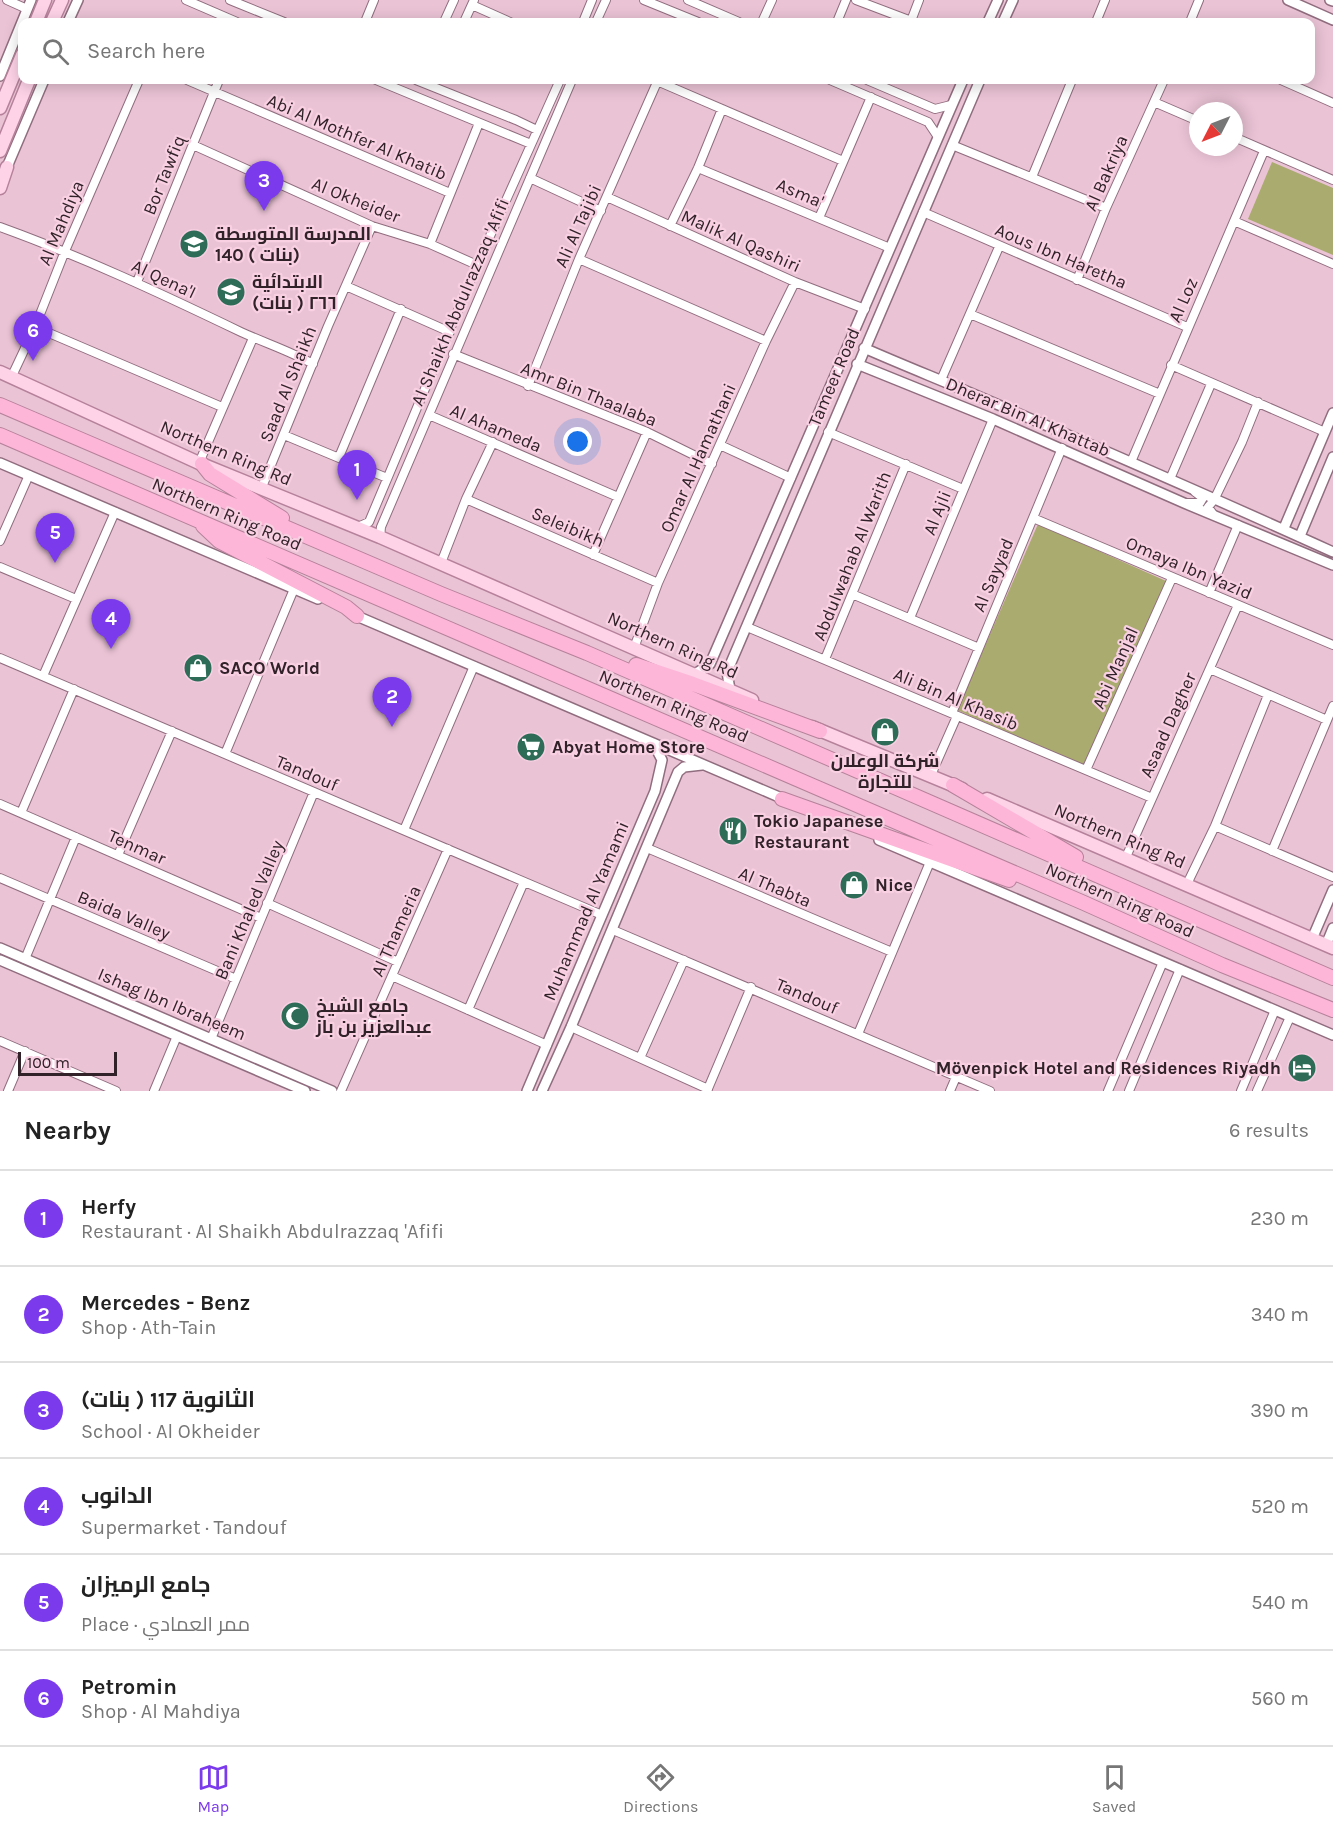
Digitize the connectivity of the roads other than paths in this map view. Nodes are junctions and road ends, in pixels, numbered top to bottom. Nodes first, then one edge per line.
1 (6, 0) edge
2 (45, 0) edge
3 (62, 0) edge
4 (186, 0) edge
5 (230, 0) edge
6 (374, 0) edge
7 (454, 0) edge
8 (592, 0) edge
9 (606, 0) edge
10 (644, 0) edge
11 (688, 0) edge
12 (772, 0) edge
13 (846, 0) edge
14 (856, 0) edge
15 (920, 0) edge
16 (998, 0) edge
17 (1105, 0) edge
18 (1199, 0) edge
19 (1288, 0) edge
20 (76, 2) edge
21 (473, 3) edge
22 (1012, 3) edge
23 (29, 5) edge
24 (38, 18) edge
25 (54, 18) edge
26 (70, 18) edge
27 (228, 18) edge
28 (274, 18) edge
29 (367, 18) edge
30 (446, 18) edge
31 (466, 18) edge
32 (502, 18) edge
33 (585, 18) edge
34 (598, 18) edge
35 (680, 18) edge
36 (730, 18) edge
37 (764, 18) edge
38 (839, 18) edge
39 (902, 18) edge
40 (913, 18) edge
41 (990, 18) edge
42 (1005, 18) edge
43 (1097, 18) edge
44 (1192, 18) edge
45 (1333, 20) edge
46 (18, 32) edge
47 (18, 65) edge
48 (0, 76) edge
49 (27, 84) edge
50 (43, 84) edge
51 (137, 84) edge
52 (197, 84) edge
53 (217, 84) edge
54 (389, 84) edge
55 (439, 84) edge
56 (558, 84) edge
57 (570, 84) edge
58 (656, 84) edge
59 (667, 84) edge
60 (839, 84) edge
61 (876, 84) edge
62 (961, 84) edge
63 (978, 84) edge
64 (1070, 84) edge
65 (1162, 84) edge
66 (1290, 84) edge
67 (214, 91) junction
68 (871, 98) junction
69 (1154, 102) junction
70 (1333, 102) edge
71 (951, 105) junction
72 (0, 108) edge
73 (722, 109) junction
74 (935, 109) junction
75 (1189, 117) edge
76 (516, 120) junction
77 (928, 122) junction
78 (480, 123) junction
79 (537, 130) junction
80 (511, 135) junction
81 (939, 137) junction
82 (1243, 141) edge
83 (531, 144) junction
84 (193, 145) junction
85 (952, 145) junction
86 (0, 151) edge
87 (1264, 151) junction
88 (843, 161) junction
89 (7, 167) junction
90 (698, 168) junction
91 (1032, 177) junction
92 (530, 178) junction
93 (1333, 180) edge
94 (0, 181) edge
95 (0, 188) edge
96 (450, 193) junction
97 (607, 197) junction
98 (1106, 208) junction
99 (601, 211) junction
100 (923, 212) junction
101 (819, 218) junction
102 (1234, 221) junction
103 (670, 225) junction
104 (372, 226) junction
105 (0, 227) edge
106 (430, 244) junction
107 (999, 247) junction
108 (890, 248) junction
109 (65, 251) junction
110 (579, 259) junction
111 (1333, 264) edge
112 (477, 265) junction
113 (1077, 280) junction
114 (137, 282) junction
115 (795, 282) junction
116 (346, 286) junction
117 (401, 309) junction
118 (865, 309) junction
119 (970, 314) junction
120 (35, 327) junction
121 (1187, 327) junction
122 (450, 332) junction
123 (253, 338) junction
124 (766, 341) junction
125 (864, 348) junction
126 (453, 354) junction
127 (877, 354) junction
128 (313, 364) junction
129 (857, 364) junction
130 (1171, 366) junction
131 (872, 369) junction
132 (6, 375) edge
133 (834, 378) junction
134 (941, 380) junction
135 (1211, 384) junction
136 (848, 385) junction
137 (528, 386) junction
138 (829, 390) junction
139 (1160, 394) junction
140 (843, 396) junction
141 (1258, 402) junction
142 (0, 405) edge
143 (222, 407) junction
144 (1333, 413) edge
145 (429, 415) junction
146 (993, 419) junction
147 (647, 432) junction
148 (828, 432) junction
149 (1325, 432) junction
150 (0, 435) edge
151 (284, 435) junction
152 (493, 442) junction
153 (720, 445) junction
154 (1062, 448) junction
155 (339, 457) junction
156 (1333, 457) edge
157 (1131, 462) junction
158 (0, 463) edge
159 (201, 463) junction
160 (712, 464) junction
161 (906, 464) junction
162 (29, 475) junction
163 (387, 478) junction
164 (791, 478) junction
165 (1170, 479) junction
166 (262, 487) junction
167 (1189, 487) junction
168 (963, 489) junction
169 (618, 497) junction
170 (466, 499) junction
171 (1214, 500) junction
172 (1184, 503) junction
173 (115, 512) junction
174 (1213, 514) junction
175 (1033, 518) junction
176 (1289, 518) junction
177 (197, 521) junction
178 (1304, 524) junction
179 (363, 525) junction
180 (1239, 525) junction
181 (1284, 528) junction
182 (381, 532) junction
183 (308, 536) junction
184 (1304, 538) junction
185 (0, 541) edge
186 (1333, 553) edge
187 (1306, 554) junction
188 (593, 555) junction
189 (441, 563) junction
190 (1333, 565) edge
191 (0, 567) edge
192 (1172, 578) junction
193 (658, 583) junction
194 (294, 589) junction
195 (1209, 593) junction
196 (852, 594) junction
197 (76, 599) junction
198 (1238, 605) junction
199 (357, 616) junction
200 (910, 618) junction
201 (747, 627) junction
202 (1333, 645) edge
203 (634, 648) junction
204 (979, 648) junction
205 (587, 653) junction
206 (0, 658) edge
207 (825, 659) junction
208 (710, 664) junction
209 (474, 666) junction
210 (1210, 669) junction
211 (727, 672) junction
212 (695, 674) junction
213 (43, 676) junction
214 (74, 689) junction
215 (730, 690) junction
216 (1268, 695) junction
217 (1333, 706) edge
218 (954, 714) junction
219 (1327, 720) junction
220 (172, 731) junction
221 (820, 731) junction
222 (653, 743) junction
223 (225, 754) junction
224 (704, 765) junction
225 (1086, 770) junction
226 (931, 775) junction
227 (953, 785) junction
228 (655, 791) junction
229 (314, 792) junction
230 (669, 797) junction
231 (1152, 798) junction
232 (782, 799) junction
233 (0, 804) edge
234 (21, 813) junction
235 (1215, 826) junction
236 (404, 830) junction
237 (76, 837) junction
238 (647, 848) junction
239 (448, 849) junction
240 (1272, 851) junction
241 (117, 855) junction
242 (1126, 857) junction
243 (930, 862) junction
244 (1333, 877) edge
245 (0, 878) edge
246 (524, 882) junction
247 (1187, 884) junction
248 (1333, 890) edge
249 (1143, 896) junction
250 (50, 899) junction
251 (267, 903) junction
252 (1084, 903) junction
253 (602, 915) junction
254 (261, 918) junction
255 (1333, 928) edge
256 (613, 930) junction
257 (1312, 939) junction
258 (1329, 946) edge
259 (0, 948) edge
260 (892, 952) junction
261 (1280, 955) junction
262 (25, 958) junction
263 (0, 960) edge
264 (684, 960) junction
265 (398, 962) junction
266 (1163, 962) junction
267 (1180, 969) junction
268 (1333, 973) edge
269 (392, 976) junction
270 (1333, 978) edge
271 (236, 979) junction
272 (751, 987) junction
273 (137, 1007) junction
274 (468, 1010) junction
275 (1275, 1010) junction
276 (1333, 1010) edge
277 (134, 1017) junction
278 (1290, 1017) junction
279 (571, 1027) junction
280 (858, 1034) junction
281 (1333, 1035) edge
282 (177, 1036) junction
283 (211, 1039) junction
284 (0, 1041) edge
285 (547, 1045) junction
286 (25, 1051) junction
287 (640, 1058) junction
288 (534, 1075) junction
289 (956, 1077) junction
290 (547, 1080) junction
291 (708, 1090) edge
292 (8, 1091) edge
293 (116, 1091) edge
294 (154, 1091) edge
295 (305, 1091) edge
296 (332, 1091) edge
297 (341, 1091) edge
298 (527, 1091) edge
299 (542, 1091) edge
300 (950, 1091) edge
301 (990, 1091) edge
302 (1108, 1091) edge
303 (1129, 1091) edge
304 (1241, 1091) edge
305 (1257, 1091) edge

1 - 23 street
2 - 24 main road
3 - 25 main road
4 - 27 street
5 - 28 street
6 - 29 street
7 - 30 street
8 - 33 street
9 - 34 street
10 - 35 street
11 - 36 street
12 - 37 street
13 - 38 street
14 - 39 street
15 - 40 street
16 - 22 street
16 - 41 street
17 - 43 street
18 - 44 street
19 - 45 street
20 - 26 street
21 - 31 street
21 - 32 street
22 - 42 street
46 - 48 street
47 - 72 main road
49 - 86 main road
50 - 89 street
51 - 109 street, Al Mahdiya
52 - 67 street, Abi Al Mothfer Al Khatib
53 - 67 street, Bor Tawfiq
54 - 78 street
55 - 76 street
56 - 79 street, Al Shaikh Abdulrazzaq 'Afifi
57 - 92 street, Al Shaikh Abdulrazzaq 'Afifi
58 - 97 street, Ali Al Tajibi
59 - 73 street
60 - 68 street
61 - 74 street
62 - 71 street
63 - 85 street, Tameer Road
64 - 91 street
65 - 69 street, Al Bakriya
66 - 70 street
67 - 84 street, Bor Tawfiq
67 - 96 street, Abi Al Mothfer Al Khatib
68 - 77 street
68 - 88 street
69 - 75 street
69 - 98 street, Al Bakriya
71 - 74 street
71 - 81 street
73 - 88 street
73 - 90 street
74 - 77 street
76 - 79 street
76 - 80 street
77 - 81 street
78 - 80 street
78 - 96 street
79 - 83 street, Al Shaikh Abdulrazzaq 'Afifi
80 - 83 street
81 - 108 street
82 - 87 street
83 - 112 street, Al Shaikh Abdulrazzaq 'Afifi
84 - 104 street, Al Okheider
84 - 114 street, Bor Tawfiq
85 - 91 street
85 - 100 street, Tameer Road
87 - 93 street
87 - 102 street, Al Loz
88 - 101 street
89 - 94 main road
89 - 95 main road
90 - 101 street, Asma'
90 - 103 street
91 - 98 street
92 - 99 street
92 - 126 street, Al Shaikh Abdulrazzaq 'Afifi
96 - 106 street
97 - 99 street, Ali Al Tajibi
97 - 103 street, Malik Al Qashiri
98 - 113 street, Al Bakriya
99 - 110 street, Ali Al Tajibi
100 - 107 street, Aous Ibn Haretha
100 - 125 street, Tameer Road
101 - 108 street, Asma'
102 - 111 street
102 - 121 street, Al Loz
103 - 115 street, Malik Al Qashiri
104 - 106 street, Al Okheider
104 - 116 street, Saad Al Shaikh
105 - 109 street, Al Qena'I
106 - 112 street, Al Okheider
107 - 113 street, Aous Ibn Haretha
107 - 119 street
108 - 118 street
109 - 114 street, Al Qena'I
109 - 120 street, Al Mahdiya
110 - 124 street
110 - 137 street, Ali Al Tajibi
112 - 122 street, Al Shaikh Abdulrazzaq 'Afifi
113 - 121 street, Aous Ibn Haretha
114 - 123 street, Al Qena'I
115 - 118 street, Malik Al Qashiri
115 - 124 street, Omar Al Hamathani
116 - 117 street
116 - 128 street, Saad Al Shaikh
117 - 122 street
117 - 155 street
118 - 133 street
119 - 134 street
119 - 139 street
120 - 132 street, Al Mahdiya
120 - 143 street
121 - 130 street, Al Loz
122 - 163 street, Al Shaikh Abdulrazzaq 'Afifi
123 - 128 street, Al Qena'I
123 - 143 street
124 - 153 street, Omar Al Hamathani
125 - 127 street, Dherar Bin Al Khattab
125 - 129 street, Tameer Road
126 - 137 street, Amr Bin Thaalaba
126 - 145 street, Al Shaikh Abdulrazzaq 'Afifi
127 - 131 street
127 - 134 street, Dherar Bin Al Khattab
128 - 151 street, Saad Al Shaikh
129 - 131 street, Dherar Bin Al Khattab
129 - 136 street, Tameer Road
130 - 135 street
130 - 139 street, Al Loz
131 - 146 street, Dherar Bin Al Khattab
132 - 159 main road, Northern Ring Rd
133 - 136 street
133 - 138 street
134 - 157 street, Dherar Bin Al Khattab
135 - 141 street
135 - 165 street
136 - 140 street, Tameer Road
137 - 147 street, Amr Bin Thaalaba
138 - 140 street
138 - 164 street
139 - 157 street, Al Loz
140 - 148 street, Tameer Road
141 - 149 street
141 - 171 street
142 - 183 highway, Northern Ring Road
143 - 159 street
144 - 149 street
145 - 152 street, Al Ahameda
145 - 182 street, Al Shaikh Abdulrazzaq 'Afifi
146 - 154 street, Dherar Bin Al Khattab
146 - 168 street, Al Ajli
147 - 160 street, Amr Bin Thaalaba
147 - 169 street
148 - 161 street
148 - 201 street, Tameer Road
149 - 176 street
150 - 177 highway, Northern Ring Road
151 - 155 street
151 - 166 street, Saad Al Shaikh
152 - 169 street, Al Ahameda
152 - 170 street
153 - 160 street, Omar Al Hamathani
153 - 164 street
154 - 172 street, Dherar Bin Al Khattab
154 - 175 street, Al Sayyad
155 - 163 street
156 - 178 street
157 - 165 street, Dherar Bin Al Khattab
158 - 162 street
159 - 166 main road, Northern Ring Rd
159 - 183 highway
160 - 193 street, Omar Al Hamathani
161 - 168 street
161 - 196 street, Abdulwahab Al Warith
162 - 173 street
162 - 185 street
163 - 179 street, Al Shaikh Abdulrazzaq 'Afifi
164 - 208 street
165 - 167 street, Dherar Bin Al Khattab
166 - 179 main road, Northern Ring Rd
167 - 171 street, Dherar Bin Al Khattab
167 - 172 street
168 - 200 street, Al Ajli
169 - 188 street
170 - 188 street, Seleibikh
170 - 189 street
171 - 174 street
171 - 181 street, Dherar Bin Al Khattab
172 - 174 street, Dherar Bin Al Khattab
173 - 194 street
173 - 197 street
174 - 180 street, Dherar Bin Al Khattab
175 - 192 street, Omaya Ibn Yazid
175 - 204 street, Al Sayyad
176 - 178 street
176 - 181 street
177 - 199 highway
177 - 252 highway, Northern Ring Road
178 - 184 street
179 - 182 main road, Northern Ring Rd
180 - 187 street, Dherar Bin Al Khattab
180 - 195 street
181 - 184 street, Dherar Bin Al Khattab
182 - 189 main road, Northern Ring Rd
183 - 205 highway, Northern Ring Road
184 - 186 street, Dherar Bin Al Khattab
184 - 187 street
186 - 190 street, Dherar Bin Al Khattab
187 - 190 street, Dherar Bin Al Khattab
188 - 193 street, Seleibikh
189 - 203 main road, Northern Ring Rd
191 - 197 street
192 - 195 street, Omaya Ibn Yazid
192 - 225 street, Abi Manjal
193 - 203 street, Omar Al Hamathani
194 - 199 street
194 - 223 street
195 - 198 street, Omaya Ibn Yazid
196 - 200 street
196 - 207 street, Abdulwahab Al Warith
197 - 213 street
198 - 202 street, Omaya Ibn Yazid
198 - 210 street, Asaad Dagher
199 - 209 street
200 - 204 street
201 - 207 street, Ali Bin Al Khasib
201 - 211 street, Tameer Road
203 - 212 main road, Northern Ring Rd
204 - 218 street, Al Sayyad
205 - 221 highway
205 - 249 highway, Northern Ring Road
206 - 213 street, Tandouf
207 - 218 street, Ali Bin Al Khasib
208 - 211 street
208 - 212 street
209 - 222 street
209 - 236 street
210 - 216 street
210 - 231 street, Asaad Dagher
211 - 215 street
212 - 215 main road, Northern Ring Rd
213 - 214 street, Tandouf
214 - 220 street, Tandouf
214 - 234 street
215 - 221 main road, Northern Ring Rd
216 - 219 street
216 - 235 street
217 - 219 street
218 - 225 street, Ali Bin Al Khasib
218 - 226 street, Al Sayyad
219 - 240 street
220 - 223 street, Tandouf
220 - 241 street
221 - 226 main road, Northern Ring Rd
222 - 224 street
222 - 228 street, Muhammad Al Yamami
223 - 229 street, Tandouf
224 - 230 street, Muhammad Al Yamami
224 - 232 street
225 - 231 street, Ali Bin Al Khasib
226 - 227 main road, Northern Ring Rd
227 - 242 main road, Northern Ring Rd
227 - 249 highway
228 - 230 street
228 - 253 street, Muhammad Al Yamami
229 - 236 street, Tandouf
229 - 251 street, Bani Khaled Valley
230 - 238 street, Muhammad Al Yamami
231 - 242 street, Asaad Dagher
232 - 243 street
232 - 252 highway
233 - 234 street, Tenmar
234 - 237 street, Tenmar
235 - 240 street
235 - 247 street
236 - 239 street, Tandouf
237 - 241 street, Tenmar
237 - 250 street
238 - 256 street, Muhammad Al Yamami
238 - 260 street, Al Thabta
239 - 246 street, Tandouf
239 - 265 street, Al Thameria
240 - 244 street
241 - 254 street, Tenmar
242 - 247 main road, Northern Ring Rd
243 - 260 street
243 - 266 street
245 - 250 street, Baida Valley
246 - 253 street, Tandouf
246 - 274 street
247 - 257 main road, Northern Ring Rd
248 - 257 street
249 - 261 highway, Northern Ring Road
250 - 262 street
250 - 271 street, Baida Valley
251 - 254 street, Bani Khaled Valley
251 - 265 street
252 - 276 highway, Northern Ring Road
253 - 285 street, Muhammad Al Yamami
254 - 271 street, Bani Khaled Valley
255 - 258 street
256 - 264 street, Tandouf
256 - 279 street, Muhammad Al Yamami
257 - 258 main road, Northern Ring Rd
259 - 262 street, Ishag Ibn Ibraheem
260 - 280 street
261 - 268 highway
261 - 270 highway, Northern Ring Road
262 - 273 street, Ishag Ibn Ibraheem
263 - 277 street, Ishag Ibn Ibraheem
264 - 272 street, Tandouf
264 - 287 street
265 - 269 street, Al Thameria
266 - 267 street
266 - 302 street
267 - 275 street
267 - 303 street
269 - 274 street
269 - 297 street, Al Thameria
271 - 283 street, Bani Khaled Valley
272 - 280 street, Tandouf
272 - 291 street
273 - 277 street
273 - 283 street, Ishag Ibn Ibraheem
274 - 285 street
275 - 278 street
275 - 304 street
277 - 282 street, Ishag Ibn Ibraheem
278 - 281 street
278 - 305 street
279 - 287 street
279 - 290 street, Muhammad Al Yamami
280 - 289 street, Tandouf
282 - 294 street
282 - 295 street, Ishag Ibn Ibraheem
283 - 296 street, Ishag Ibn Ibraheem
284 - 286 street
285 - 288 street, Muhammad Al Yamami
286 - 292 street
286 - 293 street
287 - 291 street
288 - 290 street
288 - 298 street, Muhammad Al Yamami
289 - 300 street
289 - 301 street, Tandouf
290 - 299 street, Muhammad Al Yamami

